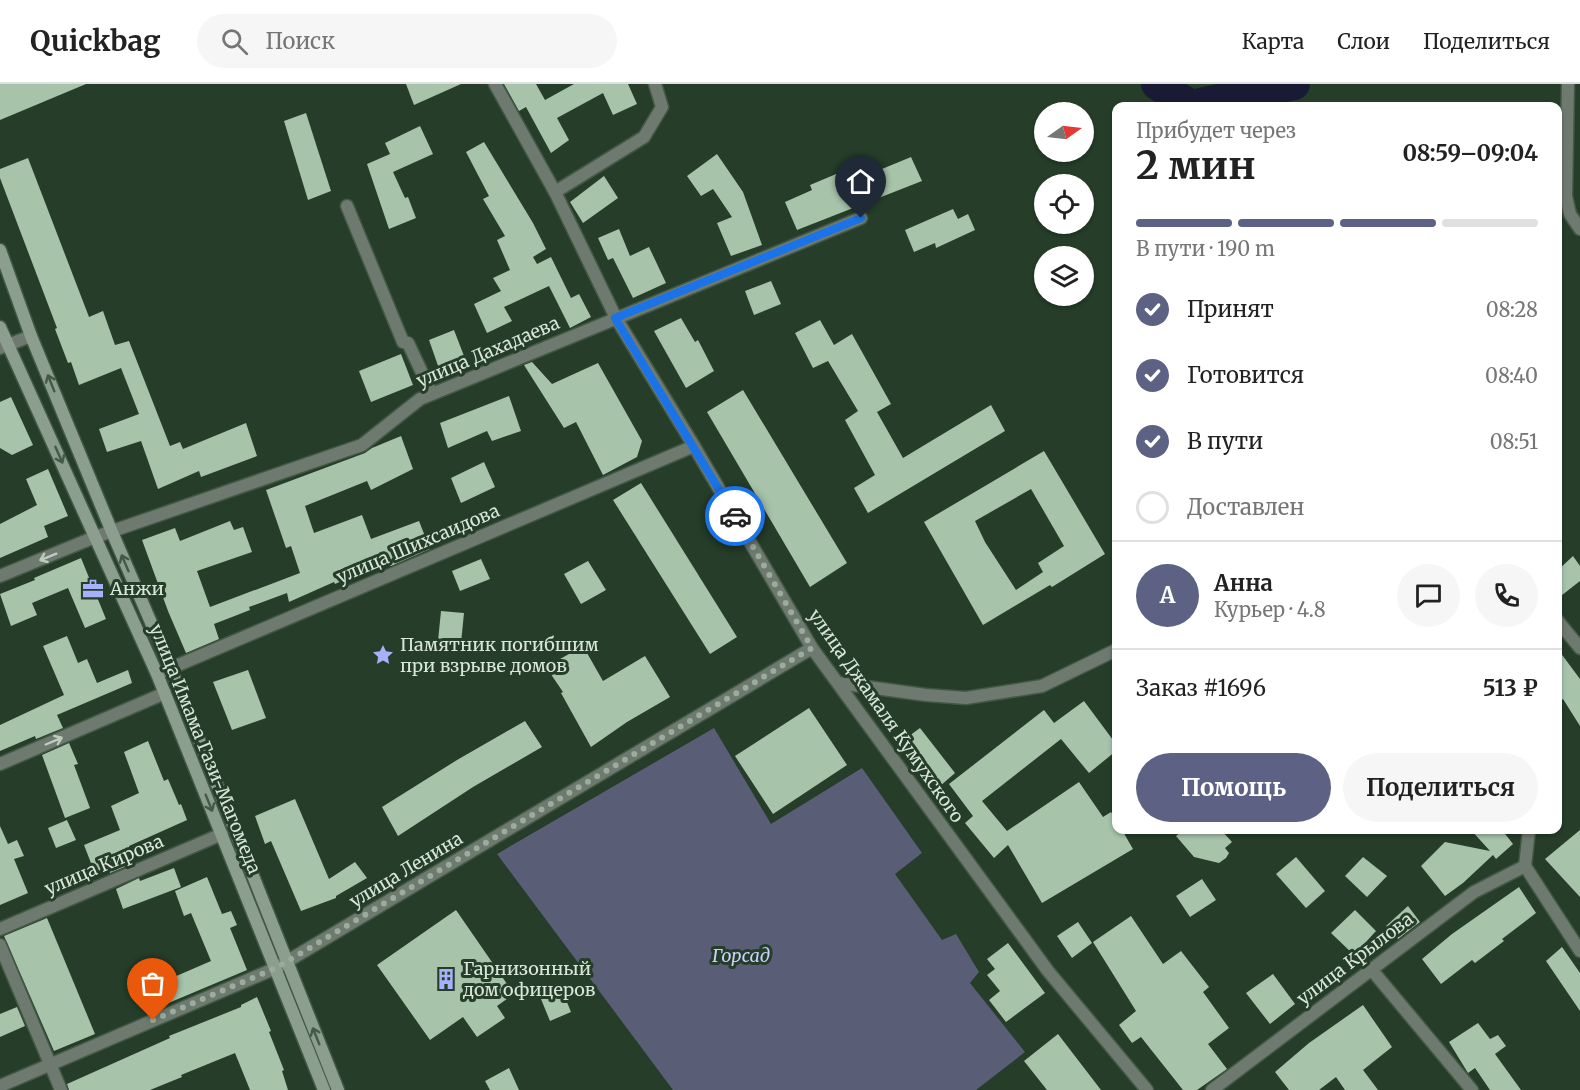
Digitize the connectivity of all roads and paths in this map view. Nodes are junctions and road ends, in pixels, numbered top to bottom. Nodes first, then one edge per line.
1 (495, 84) edge
2 (655, 84) edge
3 (1568, 84) edge
4 (555, 192) junction
5 (348, 206) dead end
6 (861, 218) dead end
7 (1580, 229) edge
8 (0, 250) edge
9 (615, 318) junction
10 (0, 327) edge
11 (32, 336) junction
12 (5, 346) edge
13 (432, 393) junction
14 (694, 446) junction
15 (112, 532) junction
16 (96, 537) junction
17 (0, 576) edge
18 (1562, 626) edge
19 (812, 648) junction
20 (1580, 648) edge
21 (1112, 652) edge
22 (171, 669) junction
23 (157, 674) junction
24 (838, 683) junction
25 (165, 693) junction
26 (0, 764) edge
27 (222, 834) junction
28 (1529, 834) edge
29 (1526, 866) junction
30 (0, 929) edge
31 (0, 945) edge
32 (1580, 951) edge
33 (281, 965) junction
34 (1371, 969) junction
35 (50, 1064) junction
36 (0, 1086) edge
37 (61, 1090) edge
38 (324, 1090) edge
39 (338, 1090) edge
40 (1147, 1090) edge
41 (1212, 1090) edge
42 (1472, 1090) edge

1 - 4 street, улица Джамаля Кумухского
2 - 4 street
3 - 7 street
4 - 9 street, улица Джамаля Кумухского
5 - 13 street
6 - 9 street, улица Дахадаева
8 - 11 main road
9 - 13 street, улица Дахадаева
9 - 14 street, улица Джамаля Кумухского
10 - 12 main road, улица Имама Гази-Магомеда
11 - 12 street
15 -> 11 main road
12 -> 16 main road, улица Имама Гази-Магомеда
13 - 15 street, улица Дахадаева
14 - 19 street, улица Джамаля Кумухского
14 - 22 street, улица Шихсаидова
15 - 16 street, улица Дахадаева
22 -> 15 main road
16 -> 17 street, улица Дахадаева
16 - 23 main road, улица Имама Гази-Магомеда
18 - 20 street
19 - 24 street, улица Джамаля Кумухского
19 - 33 street, улица Ленина
21 - 24 street
22 - 23 street, улица Шихсаидова
22 - 33 main road
23 - 25 main road, улица Имама Гази-Магомеда
24 - 40 street, улица Джамаля Кумухского
26 -> 25 street
25 -> 27 main road, улица Имама Гази-Магомеда
27 - 30 street, улица Кирова
27 - 33 main road, улица Имама Гази-Магомеда
28 - 29 street
29 - 32 street
29 - 34 street, улица Крылова
31 - 35 street
33 - 35 street, улица Ленина
33 - 38 main road, улица Имама Гази-Магомеда
39 -> 33 main road
34 - 41 street, улица Крылова
34 - 42 street
35 - 36 street, улица Ленина
35 - 37 street

